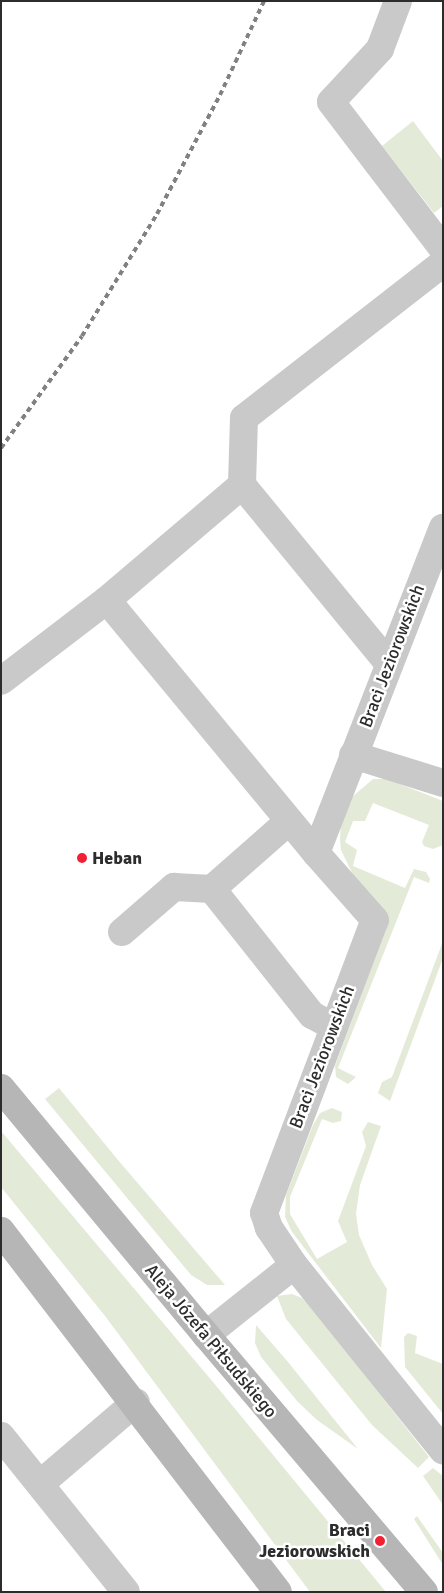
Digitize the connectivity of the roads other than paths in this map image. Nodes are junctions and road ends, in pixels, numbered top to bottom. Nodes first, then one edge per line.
1 (398, 1) edge
2 (443, 249) edge
3 (443, 263) edge
4 (242, 485) junction
5 (443, 528) edge
6 (107, 600) junction
7 (389, 664) junction
8 (1, 681) edge
9 (353, 755) junction
10 (436, 781) edge
11 (290, 821) junction
12 (316, 853) junction
13 (212, 889) junction
14 (122, 932) dead end
15 (334, 1026) junction
16 (1, 1088) edge
17 (1, 1231) edge
18 (294, 1264) junction
19 (206, 1335) junction
20 (136, 1402) junction
21 (1, 1436) edge
22 (443, 1450) edge
23 (40, 1484) junction
24 (126, 1592) edge
25 (278, 1592) edge
26 (424, 1592) edge

1 - 2 street
3 - 4 street
4 - 6 street
4 - 7 street
5 - 7 street, Braci Jeziorowskich
6 - 8 street
6 - 11 street
7 - 9 street, Braci Jeziorowskich
9 - 10 street
9 - 12 street, Braci Jeziorowskich
11 - 12 street
11 - 13 street
12 - 15 street, Braci Jeziorowskich
13 - 14 street
13 - 15 street
15 - 18 street, Braci Jeziorowskich
16 - 19 main road, Aleja Józefa Piłsudskiego
17 - 20 main road
18 - 19 street
18 - 22 street
19 - 26 main road, Aleja Józefa Piłsudskiego
20 - 23 street
20 - 25 main road
21 - 23 street
23 - 24 street

